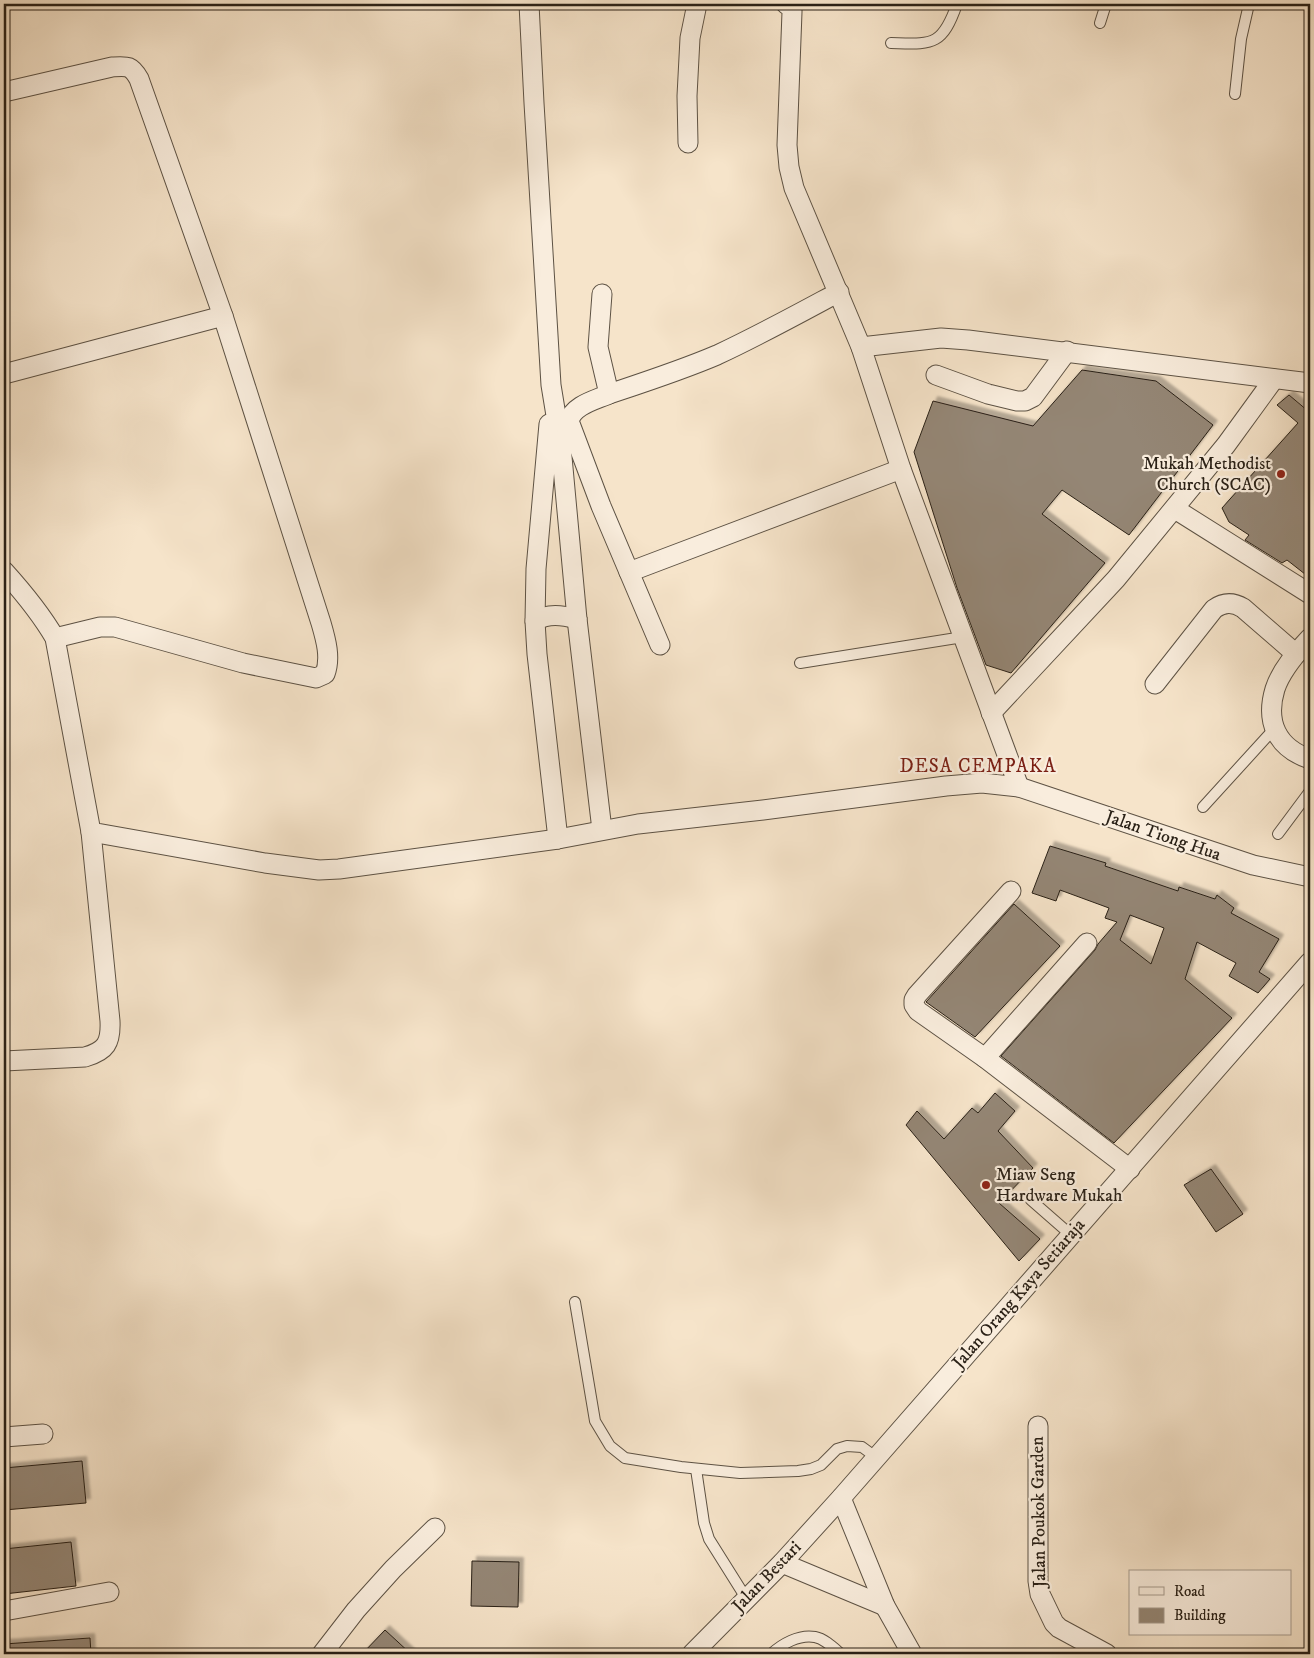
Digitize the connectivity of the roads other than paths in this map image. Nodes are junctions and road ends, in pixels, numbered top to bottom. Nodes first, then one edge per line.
1 (529, 4) edge
2 (697, 4) edge
3 (786, 4) edge
4 (957, 4) edge
5 (1106, 4) edge
6 (1249, 4) edge
7 (1100, 23) dead end
8 (891, 43) dead end
9 (4, 92) edge
10 (1235, 94) dead end
11 (688, 143) dead end
12 (839, 292) junction
13 (602, 294) dead end
14 (223, 316) junction
15 (861, 347) junction
16 (1067, 351) junction
17 (4, 374) edge
18 (936, 375) dead end
19 (1274, 379) junction
20 (1310, 382) edge
21 (551, 385) junction
22 (610, 394) junction
23 (901, 469) junction
24 (1175, 509) junction
25 (4, 571) edge
26 (629, 572) junction
27 (1310, 594) edge
28 (577, 619) junction
29 (535, 621) junction
30 (963, 637) junction
31 (55, 638) junction
32 (1310, 638) edge
33 (660, 645) dead end
34 (1296, 654) junction
35 (800, 663) dead end
36 (1155, 684) dead end
37 (991, 713) junction
38 (1274, 729) junction
39 (1310, 759) edge
40 (1019, 787) junction
41 (1310, 791) edge
42 (1203, 807) dead end
43 (602, 830) junction
44 (91, 832) junction
45 (1278, 834) dead end
46 (558, 839) junction
47 (1310, 877) edge
48 (1011, 892) dead end
49 (1087, 944) dead end
50 (1310, 962) edge
51 (985, 1058) junction
52 (4, 1061) edge
53 (1130, 1169) junction
54 (1031, 1200) dead end
55 (1071, 1235) junction
56 (575, 1302) dead end
57 (1038, 1426) dead end
58 (43, 1434) dead end
59 (4, 1437) edge
60 (877, 1458) junction
61 (696, 1469) junction
62 (842, 1498) junction
63 (435, 1528) dead end
64 (782, 1563) junction
65 (109, 1592) dead end
66 (746, 1598) junction
67 (885, 1606) junction
68 (4, 1611) edge
69 (322, 1654) edge
70 (692, 1654) edge
71 (771, 1654) edge
72 (841, 1654) edge
73 (912, 1654) edge
74 (1107, 1654) edge

1 - 21 street
2 - 11 street
3 - 12 street
4 - 8 lane
5 - 7 lane
6 - 10 lane
9 - 14 street
12 - 15 street
12 - 22 street
13 - 22 street
14 - 17 street
14 - 31 street
15 - 16 street
15 - 23 street
16 - 18 street
16 - 19 street
19 - 20 street
19 - 24 street
21 - 28 street
21 - 29 street
22 - 26 street
23 - 26 street
23 - 30 street
24 - 27 street
24 - 37 street
25 - 31 street
26 - 33 street
28 - 29 street
28 - 43 street
29 - 46 street
30 - 35 lane
30 - 37 street
31 - 44 street
32 - 34 street
34 - 36 street
34 - 38 street
37 - 40 street
38 - 39 street
38 - 42 lane
40 - 43 street, Jalan Tiong Hua
40 - 47 street, Jalan Tiong Hua
41 - 45 lane
43 - 46 street, Jalan Tiong Hua
44 - 46 street, Jalan Tiong Hua
44 - 52 street
48 - 51 street
49 - 51 street
50 - 53 street, Jalan Orang Kaya Setiaraja
51 - 53 street
53 - 55 street, Jalan Orang Kaya Setiaraja
54 - 55 lane
55 - 60 street, Jalan Orang Kaya Setiaraja
56 - 61 lane
57 - 74 street, Jalan Poukok Garden
58 - 59 street
60 - 61 lane
60 - 62 street, Jalan Orang Kaya Setiaraja
61 - 66 lane
62 - 64 street, Jalan Bestari
62 - 67 street
63 - 69 street
64 - 66 street, Jalan Bestari
64 - 67 street
65 - 68 street
66 - 70 street, Jalan Bestari
67 - 73 street
71 - 72 lane

